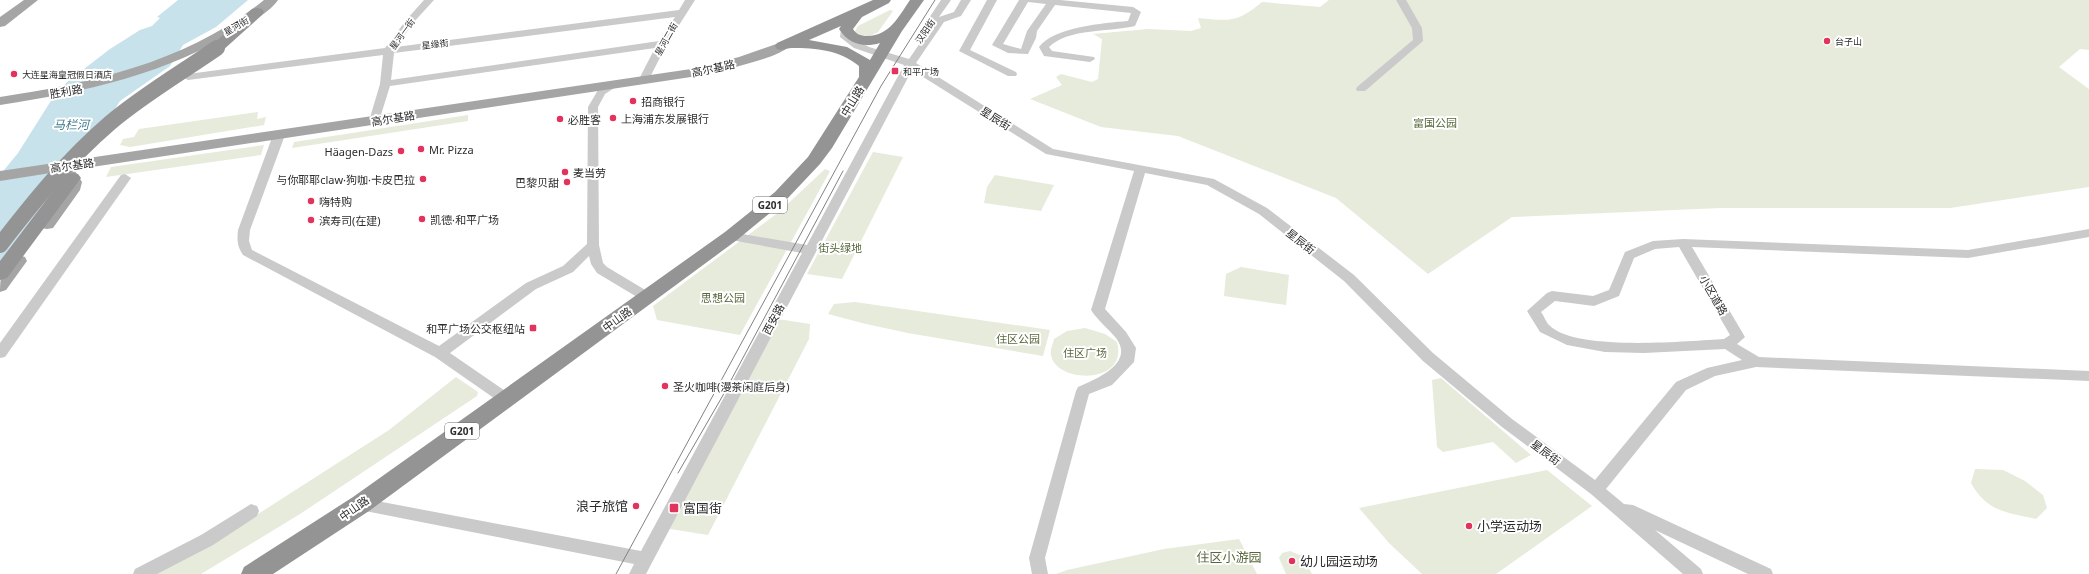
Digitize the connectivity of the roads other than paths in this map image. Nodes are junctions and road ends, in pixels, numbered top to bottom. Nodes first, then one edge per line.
1 (25, 0) edge
2 (32, 0) edge
3 (272, 0) edge
4 (430, 0) edge
5 (690, 0) edge
6 (917, 0) edge
7 (946, 0) edge
8 (966, 0) edge
9 (992, 0) edge
10 (1024, 0) edge
11 (1031, 0) edge
12 (1401, 0) edge
13 (880, 2) edge
14 (1052, 2) junction
15 (258, 12) junction
16 (681, 12) junction
17 (857, 14) junction
18 (907, 14) junction
19 (0, 18) edge
20 (0, 23) edge
21 (846, 29) junction
22 (895, 31) junction
23 (662, 44) junction
24 (782, 46) junction
25 (198, 48) joint
26 (389, 50) junction
27 (895, 56) junction
28 (1090, 59) dead end
29 (1012, 74) dead end
30 (188, 77) dead end
31 (867, 77) junction
32 (930, 77) junction
33 (644, 79) junction
34 (902, 79) junction
35 (385, 84) junction
36 (617, 84) junction
37 (1361, 90) dead end
38 (0, 101) edge
39 (374, 120) junction
40 (96, 134) junction
41 (279, 135) junction
42 (38, 170) junction
43 (1140, 170) junction
44 (0, 176) edge
45 (72, 178) junction
46 (125, 178) dead end
47 (2089, 234) edge
48 (731, 236) junction
49 (0, 237) edge
50 (1683, 243) junction
51 (0, 245) edge
52 (592, 245) junction
53 (809, 250) junction
54 (0, 274) edge
55 (0, 286) edge
56 (647, 297) junction
57 (1727, 344) junction
58 (0, 353) edge
59 (440, 353) junction
60 (1756, 362) junction
61 (2089, 376) edge
62 (506, 399) junction
63 (1596, 490) junction
64 (1611, 502) junction
65 (361, 504) junction
66 (252, 511) dead end
67 (645, 559) junction
68 (141, 574) edge
69 (253, 574) edge
70 (637, 574) edge
71 (1040, 574) edge
72 (1695, 574) edge
73 (1765, 574) edge

1 - 19 main road
2 - 20 main road
3 - 15 main road, 星河街
4 - 26 street, 星河一街
5 - 16 street, 星河二街
6 - 18 highway, 中山路 / G201
7 - 27 street, 汉阳街
8 - 27 street
9 - 29 street
10 - 14 street
11 - 14 street
12 - 37 street
13 - 17 highway
13 - 18 highway
14 - 28 street
15 - 25 main road, 星河街
15 - 40 highway, bridge
16 - 23 street, 星河二街
16 - 26 street, 星缘街
17 - 21 highway
17 - 24 highway
18 - 22 highway, 中山路 / G201
21 - 22 highway
21 - 27 street, 星辰街
22 - 27 highway, 中山路 / G201
23 - 33 street, 星河二街
23 - 35 street
24 - 31 highway
24 - 33 main road, 高尔基路
25 - 38 main road, 胜利路
26 - 30 street, 星缘街
26 - 35 street, 星河一街
27 - 31 highway, 中山路 / G201
27 - 32 street, 星辰街
27 - 34 street, 西安路
31 - 48 highway, 中山路 / G201
32 - 34 street
32 - 43 street, 星辰街
33 - 36 main road, 高尔基路
34 - 53 street, 西安路
35 - 39 street, 星河一街
36 - 39 main road, 高尔基路
36 - 52 street
39 - 41 main road, 高尔基路
40 - 49 highway, bridge
40 - 51 highway, bridge
41 - 42 main road, 高尔基路
41 - 59 street
42 - 44 main road, 高尔基路
42 - 45 main road
43 - 63 street, 星辰街
43 - 71 street
45 - 54 highway
45 - 55 main road
46 - 58 street
47 - 50 street
48 - 53 street
48 - 56 highway, 中山路 / G201
50 - 57 street, 小区道路
50 - 57 street
52 - 56 street
52 - 59 street
53 - 67 street, 西安路
56 - 62 highway, 中山路 / G201
57 - 60 street
59 - 62 street
60 - 61 street
60 - 63 street
62 - 65 highway, 中山路 / G201
63 - 64 street, 星辰街
64 - 72 street, 星辰街
64 - 73 street
65 - 67 street
65 - 69 highway, 中山路 / G201
66 - 68 street
67 - 70 street, 西安路

